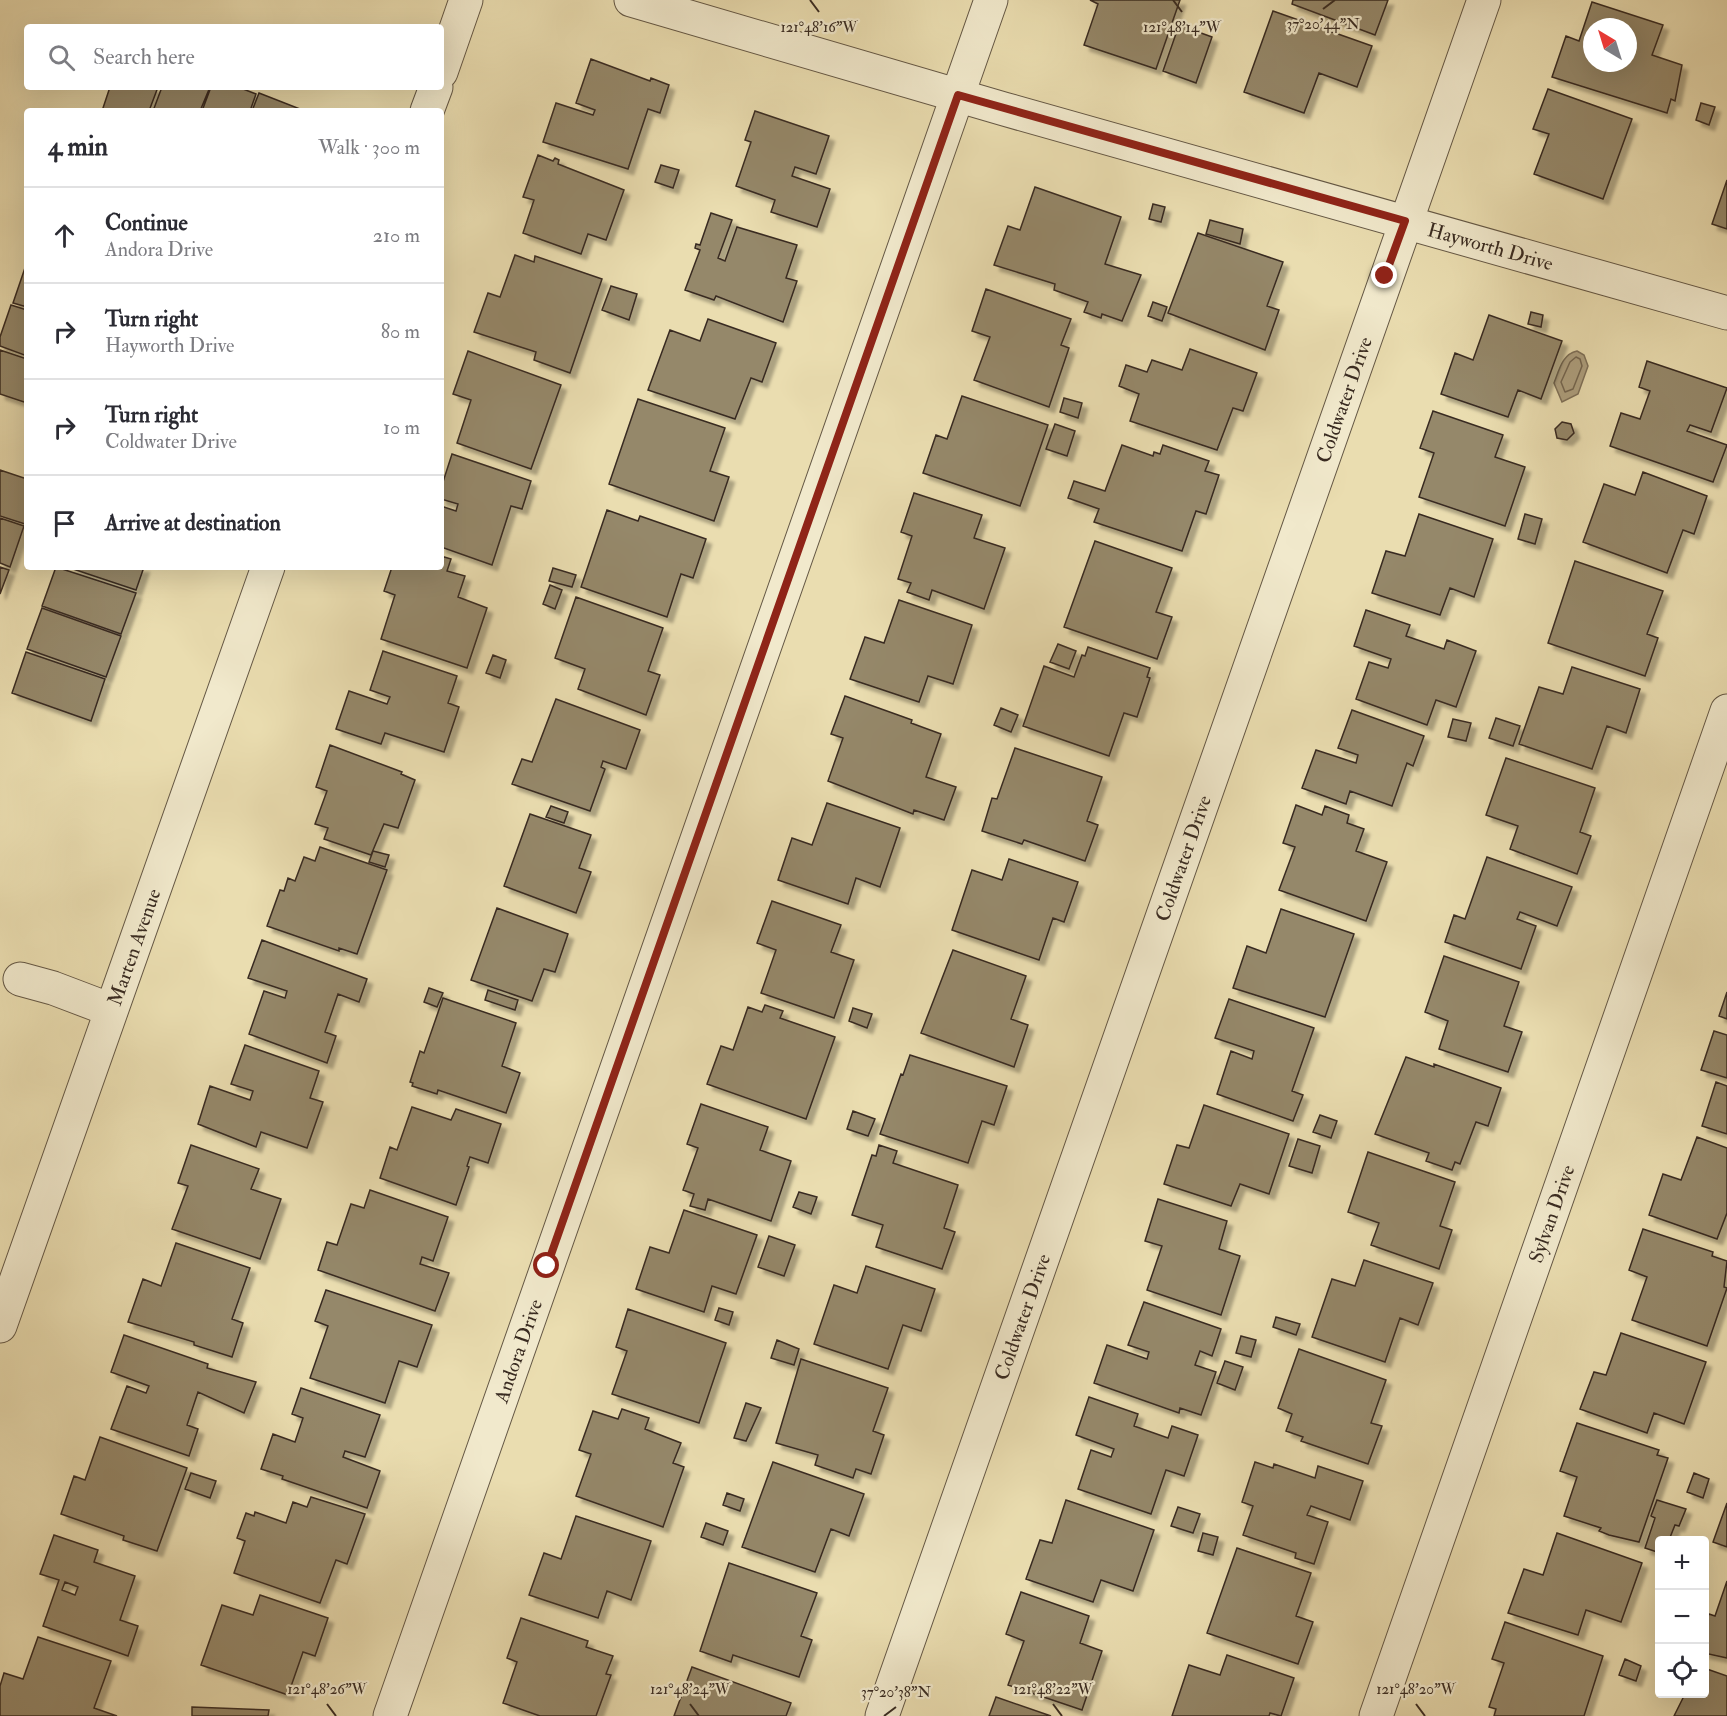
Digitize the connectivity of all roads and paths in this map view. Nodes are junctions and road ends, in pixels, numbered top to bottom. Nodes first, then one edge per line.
1 (466, 0) edge
2 (631, 0) edge
3 (991, 0) edge
4 (1484, 0) edge
5 (444, 63) edge
6 (435, 90) edge
7 (958, 95) junction
8 (428, 108) edge
9 (1405, 221) junction
10 (1727, 313) edge
11 (267, 570) edge
12 (1727, 711) edge
13 (20, 979) dead end
14 (111, 1010) junction
15 (0, 1326) edge
16 (390, 1716) edge
17 (882, 1716) edge
18 (1376, 1716) edge

1 - 5 street
2 - 7 street, Hayworth Drive
3 - 7 street, Andora Drive
4 - 9 street, Coldwater Drive
6 - 8 street
7 - 9 street, Hayworth Drive
7 - 16 street, Andora Drive
9 - 10 street, Hayworth Drive
9 - 17 street, Coldwater Drive
11 - 14 street, Marten Avenue
12 - 18 street, Sylvan Drive
13 - 14 street
14 - 15 street, Marten Avenue

